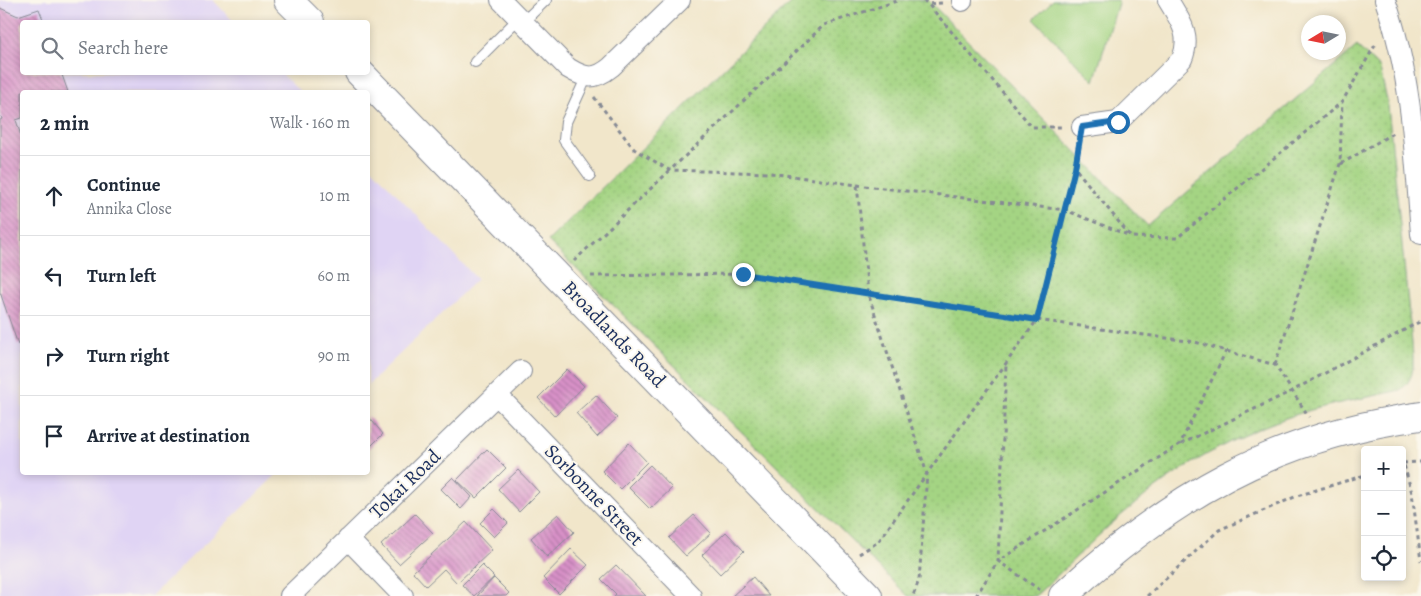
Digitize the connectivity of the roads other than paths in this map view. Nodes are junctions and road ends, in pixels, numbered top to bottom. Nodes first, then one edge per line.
1 (288, 0) edge
2 (501, 0) edge
3 (546, 0) edge
4 (680, 0) edge
5 (1168, 0) edge
6 (1389, 9) edge
7 (308, 20) edge
8 (521, 20) junction
9 (475, 62) dead end
10 (362, 75) edge
11 (586, 80) junction
12 (1082, 127) road end
13 (590, 176) dead end
14 (1421, 234) edge
15 (521, 371) dead end
16 (496, 395) junction
17 (1421, 416) edge
18 (348, 539) junction
19 (1052, 594) edge
20 (290, 596) edge
21 (404, 596) edge
22 (691, 596) edge
23 (868, 596) edge

1 - 7 main road
2 - 8 street
3 - 8 lane
4 - 11 street
5 - 12 street
6 - 14 street
8 - 9 lane
8 - 11 street
10 - 23 main road, Broadlands Road
11 - 13 lane
15 - 16 street, Tokai Road
16 - 18 street, Tokai Road
16 - 22 street, Sorbonne Street
17 - 19 main road
18 - 20 street, Tokai Road
18 - 21 street

